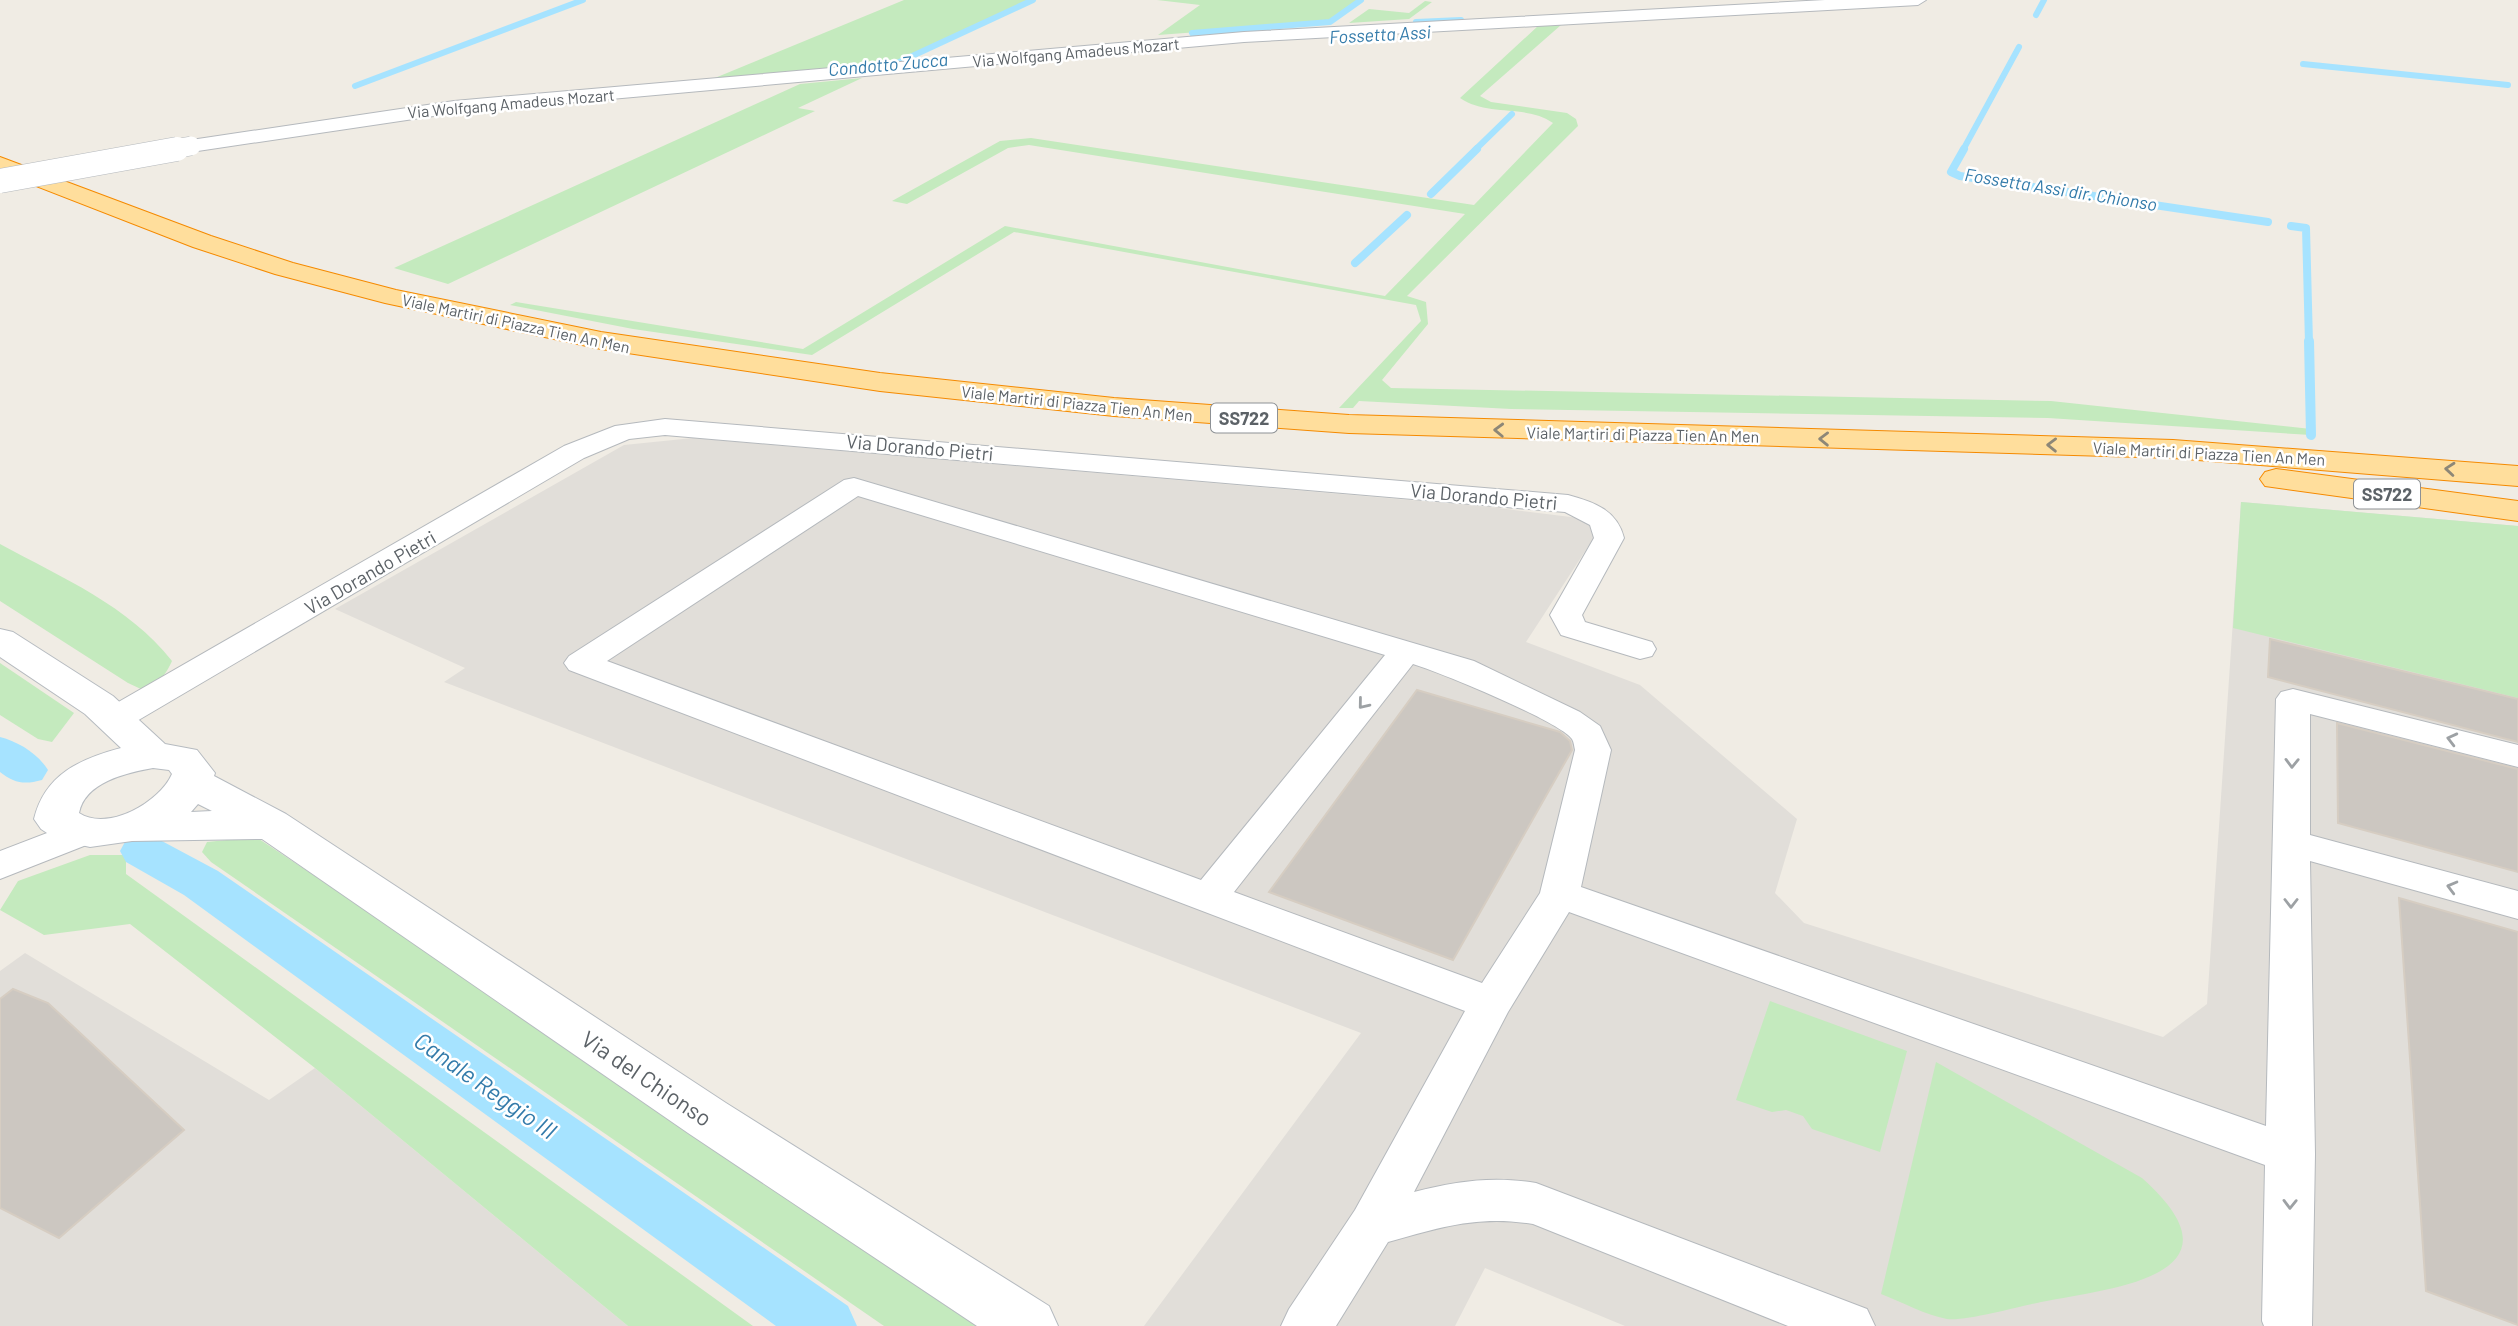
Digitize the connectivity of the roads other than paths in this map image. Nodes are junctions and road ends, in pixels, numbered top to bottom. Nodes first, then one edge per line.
1 (1918, 0) edge
2 (1863, 2) edge
3 (0, 164) edge
4 (0, 181) edge
5 (0, 189) edge
6 (2518, 475) edge
7 (2257, 477) junction
8 (2518, 497) edge
9 (2518, 511) edge
10 (0, 640) edge
11 (1640, 649) dead end
12 (1406, 651) junction
13 (110, 717) junction
14 (153, 755) junction
15 (2518, 756) edge
16 (86, 776) junction
17 (192, 783) junction
18 (69, 820) junction
19 (271, 824) junction
20 (125, 829) junction
21 (2291, 843) junction
22 (0, 850) edge
23 (0, 866) edge
24 (1560, 894) junction
25 (1208, 898) junction
26 (2518, 905) edge
27 (1491, 1004) junction
28 (2291, 1154) junction
29 (1372, 1225) junction
30 (2285, 1324) edge
31 (1028, 1326) edge
32 (1307, 1326) edge
33 (1849, 1326) edge

1 - 2 street, Via Wolfgang Amadeus Mozart
2 - 4 street, Via Wolfgang Amadeus Mozart, bridge
6 -> 3 highway, Viale Martiri di Piazza Tien An Men / SS722
5 - 7 highway, Viale Martiri di Piazza Tien An Men / SS722
7 - 8 highway, Viale Martiri di Piazza Tien An Men / SS722
7 - 9 highway, SS722
10 - 13 street, Via del Chionso
11 - 13 street, Via Dorando Pietri
12 - 24 street
12 -> 25 street
12 - 25 street
13 - 14 street, Via del Chionso
13 - 16 street, Via del Chionso
14 - 16 street, Via del Chionso
14 - 17 street, Via del Chionso
15 -> 21 street
16 - 18 street, Via del Chionso
17 - 19 street, Via del Chionso
17 - 20 street
18 - 20 street
18 - 22 street
18 - 23 street
19 - 20 street
19 - 31 street, Via del Chionso
26 -> 21 street
21 -> 28 street
24 - 27 street
24 - 28 street
25 - 27 street
27 - 29 street
28 -> 30 street
29 - 32 street
29 - 33 street

